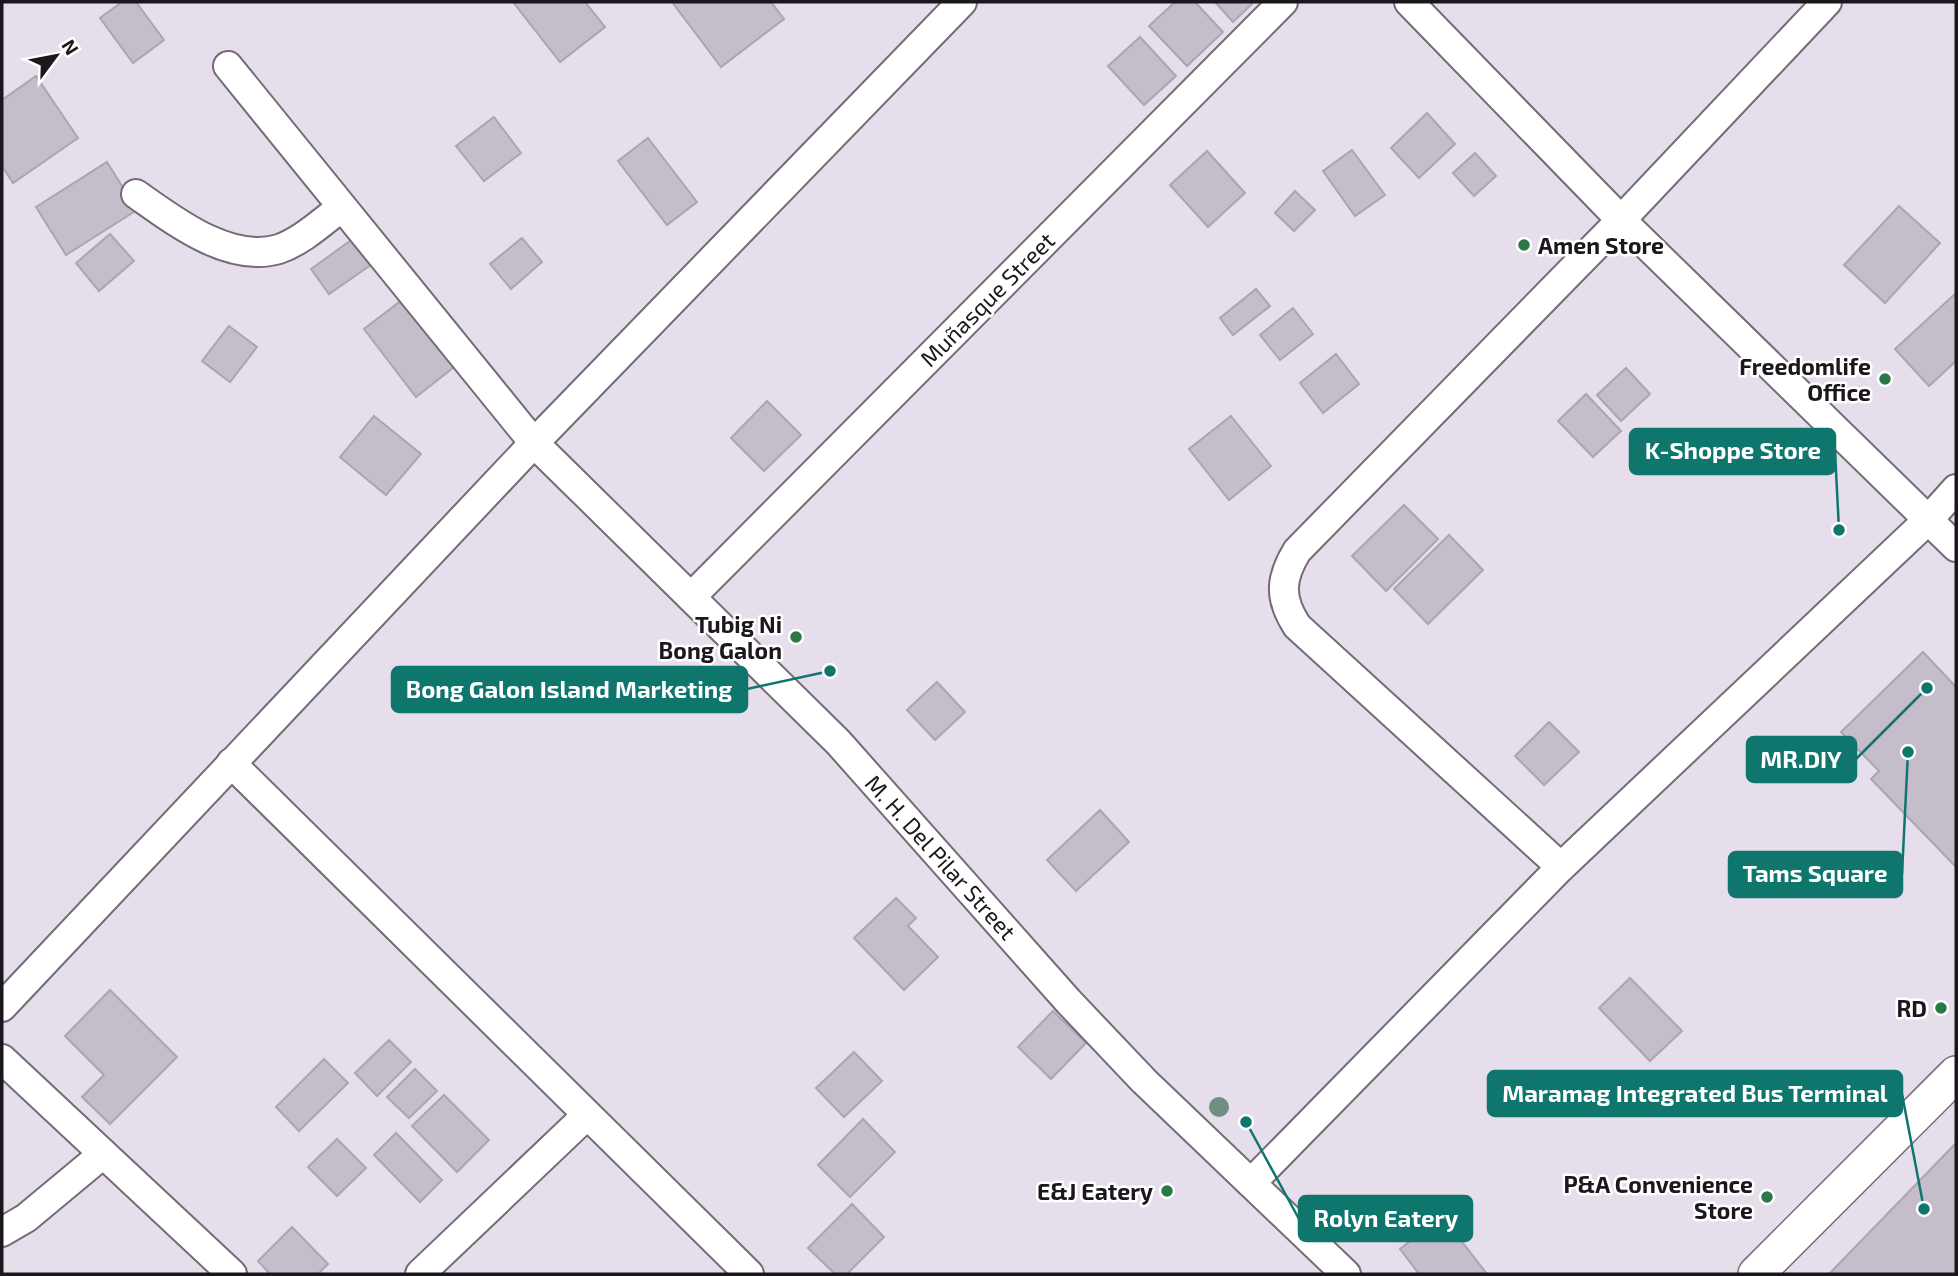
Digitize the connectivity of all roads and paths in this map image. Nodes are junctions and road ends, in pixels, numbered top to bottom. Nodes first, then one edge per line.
1 (962, 2) edge
2 (1283, 2) edge
3 (1409, 2) edge
4 (1827, 2) edge
5 (228, 66) dead end
6 (136, 194) dead end
7 (342, 207) junction
8 (1621, 220) junction
9 (534, 443) junction
10 (1956, 489) edge
11 (1929, 519) junction
12 (1956, 547) edge
13 (691, 597) junction
14 (231, 763) junction
15 (1560, 867) junction
16 (2, 1007) edge
17 (2, 1059) edge
18 (1956, 1074) edge
19 (587, 1115) junction
20 (103, 1154) junction
21 (1251, 1183) junction
22 (2, 1232) edge
23 (232, 1274) edge
24 (420, 1274) edge
25 (749, 1274) edge
26 (1346, 1274) edge
27 (1756, 1274) edge

1 - 9 street
2 - 13 street, Muñasque Street
3 - 8 street
4 - 8 street
5 - 7 street, M. H. Del Pilar Street
6 - 7 street
7 - 9 street, M. H. Del Pilar Street
8 - 11 street
8 - 15 street
9 - 13 street, M. H. Del Pilar Street
9 - 14 street
10 - 11 street
11 - 12 street
11 - 15 street
13 - 21 street, M. H. Del Pilar Street
14 - 16 street
14 - 19 street
15 - 21 street
17 - 20 street
18 - 27 street
19 - 24 street
19 - 25 street
20 - 22 street
20 - 23 street
21 - 26 street, M. H. Del Pilar Street

